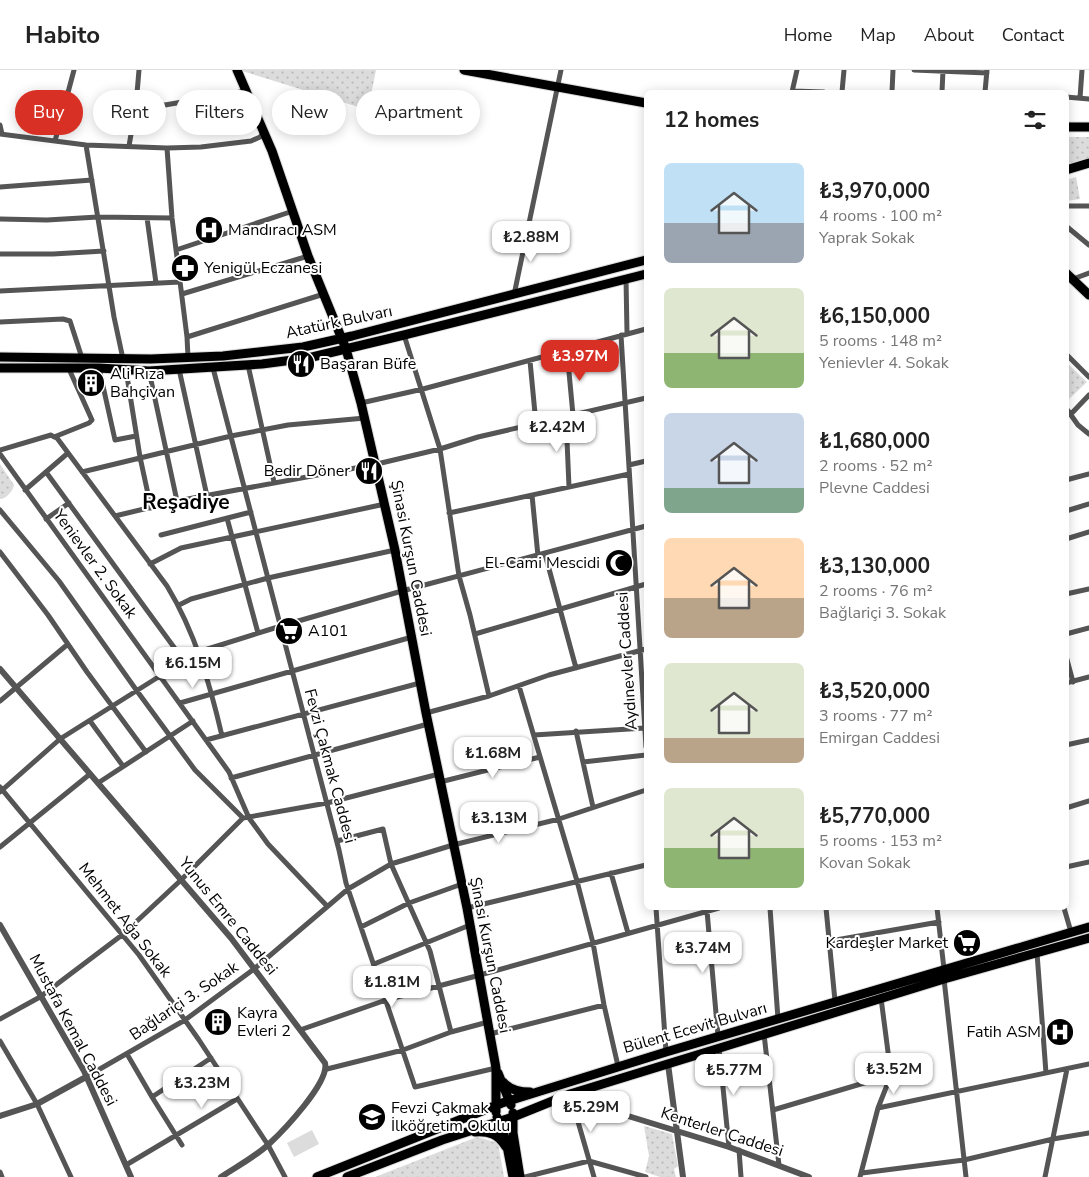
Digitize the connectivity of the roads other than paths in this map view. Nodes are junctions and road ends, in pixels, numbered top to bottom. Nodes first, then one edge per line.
1 (74, 70) edge
2 (139, 70) edge
3 (237, 70) edge
4 (464, 70) edge
5 (561, 70) edge
6 (797, 70) edge
7 (844, 70) edge
8 (893, 70) edge
9 (914, 70) edge
10 (1082, 70) edge
11 (943, 71) edge
12 (987, 72) edge
13 (557, 88) junction
14 (137, 90) edge
15 (246, 90) edge
16 (792, 90) edge
17 (842, 90) edge
18 (892, 90) edge
19 (942, 90) edge
20 (985, 90) edge
21 (1069, 97) edge
22 (1080, 98) junction
23 (1089, 99) edge
24 (644, 104) edge
25 (0, 125) edge
26 (262, 127) edge
27 (1069, 127) edge
28 (1089, 128) edge
29 (264, 132) junction
30 (1, 134) edge
31 (131, 135) edge
32 (55, 141) junction
33 (86, 145) junction
34 (129, 146) junction
35 (166, 148) junction
36 (1089, 163) edge
37 (1069, 169) edge
38 (92, 180) junction
39 (0, 187) edge
40 (1069, 206) edge
41 (1089, 206) edge
42 (293, 211) junction
43 (98, 217) junction
44 (148, 218) junction
45 (172, 218) junction
46 (0, 219) edge
47 (1069, 228) edge
48 (1089, 245) edge
49 (104, 250) junction
50 (176, 250) junction
51 (0, 254) edge
52 (308, 256) junction
53 (644, 261) edge
54 (1089, 273) edge
55 (644, 274) edge
56 (1069, 274) edge
57 (1069, 275) edge
58 (626, 279) junction
59 (180, 282) junction
60 (156, 283) junction
61 (109, 285) junction
62 (0, 290) edge
63 (182, 294) junction
64 (324, 294) junction
65 (1089, 294) edge
66 (514, 295) junction
67 (0, 322) edge
68 (644, 329) edge
69 (624, 334) junction
70 (404, 335) junction
71 (187, 337) junction
72 (341, 339) junction
73 (346, 349) junction
74 (568, 351) junction
75 (0, 357) edge
76 (188, 357) junction
77 (1069, 357) edge
78 (82, 358) junction
79 (123, 359) junction
80 (530, 360) junction
81 (248, 365) junction
82 (0, 368) edge
83 (99, 368) junction
84 (213, 368) junction
85 (69, 369) junction
86 (179, 369) junction
87 (126, 370) junction
88 (149, 371) junction
89 (1089, 377) edge
90 (423, 389) junction
91 (1089, 395) edge
92 (644, 398) edge
93 (361, 403) junction
94 (625, 403) junction
95 (1069, 412) edge
96 (1071, 414) junction
97 (573, 415) junction
98 (566, 417) junction
99 (365, 418) junction
100 (536, 424) junction
101 (262, 430) junction
102 (1089, 434) edge
103 (136, 436) junction
104 (231, 436) junction
105 (54, 437) junction
106 (195, 444) junction
107 (440, 449) junction
108 (166, 451) junction
109 (0, 452) edge
110 (68, 453) junction
111 (140, 457) junction
112 (644, 461) edge
113 (376, 464) junction
114 (629, 465) junction
115 (46, 472) junction
116 (82, 472) junction
117 (630, 474) junction
118 (1089, 474) edge
119 (1069, 479) edge
120 (274, 482) junction
121 (569, 488) junction
122 (245, 489) junction
123 (25, 490) junction
124 (532, 495) junction
125 (208, 496) junction
126 (177, 501) junction
127 (69, 504) junction
128 (385, 504) junction
129 (1089, 504) edge
130 (151, 508) junction
131 (1069, 510) edge
132 (0, 511) edge
133 (251, 512) junction
134 (449, 513) junction
135 (115, 516) junction
136 (227, 518) junction
137 (46, 519) junction
138 (644, 527) edge
139 (633, 530) junction
140 (1089, 532) edge
141 (256, 533) junction
142 (161, 535) dead end
143 (233, 538) junction
144 (1069, 538) edge
145 (395, 550) junction
146 (0, 552) edge
147 (545, 554) junction
148 (538, 556) junction
149 (150, 564) junction
150 (459, 576) junction
151 (268, 578) junction
152 (245, 584) junction
153 (644, 585) edge
154 (636, 587) junction
155 (1089, 589) edge
156 (402, 591) junction
157 (1069, 593) edge
158 (179, 605) junction
159 (560, 609) junction
160 (281, 626) junction
161 (1089, 628) edge
162 (258, 633) junction
163 (1069, 633) edge
164 (475, 634) junction
165 (412, 637) junction
166 (68, 644) junction
167 (643, 650) edge
168 (198, 652) junction
169 (184, 661) junction
170 (1069, 667) edge
171 (576, 668) junction
172 (0, 669) edge
173 (292, 670) junction
174 (161, 676) junction
175 (1089, 677) edge
176 (644, 679) edge
177 (1073, 682) junction
178 (420, 683) junction
179 (1069, 683) edge
180 (519, 686) junction
181 (16, 687) junction
182 (137, 691) junction
183 (212, 694) junction
184 (489, 696) junction
185 (0, 701) edge
186 (180, 703) junction
187 (113, 706) junction
188 (303, 713) junction
189 (426, 713) junction
190 (90, 721) junction
191 (193, 721) junction
192 (428, 724) junction
193 (644, 728) edge
194 (576, 731) junction
195 (534, 735) junction
196 (170, 736) junction
197 (222, 736) junction
198 (60, 739) junction
199 (206, 740) junction
200 (1089, 740) edge
201 (1069, 744) edge
202 (146, 752) junction
203 (314, 754) junction
204 (644, 755) edge
205 (540, 757) junction
206 (583, 762) junction
207 (123, 766) junction
208 (90, 774) junction
209 (231, 778) junction
210 (440, 778) junction
211 (98, 783) junction
212 (1, 790) edge
213 (644, 791) edge
214 (1089, 801) edge
215 (327, 803) junction
216 (593, 807) junction
217 (1069, 807) edge
218 (246, 818) junction
219 (559, 818) junction
220 (31, 822) junction
221 (337, 841) junction
222 (453, 845) junction
223 (0, 847) edge
224 (1089, 862) edge
225 (391, 864) junction
226 (644, 865) edge
227 (1069, 866) edge
228 (610, 873) junction
229 (181, 880) junction
230 (577, 881) junction
231 (462, 884) junction
232 (348, 889) junction
233 (409, 904) junction
234 (327, 906) junction
235 (467, 908) junction
236 (656, 910) edge
237 (704, 910) edge
238 (770, 910) edge
239 (826, 910) edge
240 (937, 910) edge
241 (1065, 910) edge
242 (939, 922) junction
243 (657, 924) junction
244 (0, 925) edge
245 (470, 925) junction
246 (1089, 926) edge
247 (361, 927) junction
248 (1071, 932) junction
249 (628, 933) junction
250 (122, 935) junction
251 (1089, 938) edge
252 (830, 941) junction
253 (426, 942) junction
254 (593, 943) junction
255 (1037, 953) junction
256 (374, 964) junction
257 (254, 969) junction
258 (944, 969) junction
259 (480, 975) junction
260 (944, 979) junction
261 (439, 985) junction
262 (40, 997) junction
263 (881, 998) junction
264 (386, 1000) junction
265 (836, 1001) junction
266 (604, 1005) junction
267 (0, 1019) edge
268 (778, 1019) junction
269 (185, 1020) junction
270 (488, 1022) junction
271 (300, 1030) junction
272 (451, 1032) junction
273 (490, 1034) junction
274 (764, 1034) junction
275 (718, 1036) junction
276 (0, 1041) edge
277 (719, 1048) junction
278 (403, 1050) junction
279 (666, 1052) junction
280 (8, 1053) junction
281 (127, 1054) junction
282 (0, 1056) edge
283 (211, 1058) junction
284 (668, 1064) junction
285 (1089, 1064) edge
286 (618, 1066) junction
287 (496, 1068) junction
288 (326, 1069) junction
289 (1067, 1069) junction
290 (1046, 1073) junction
291 (891, 1075) junction
292 (86, 1077) junction
293 (498, 1079) junction
294 (538, 1093) junction
295 (956, 1093) junction
296 (570, 1094) junction
297 (152, 1098) junction
298 (237, 1099) junction
299 (37, 1104) junction
300 (532, 1108) junction
301 (878, 1108) junction
302 (773, 1110) junction
303 (504, 1111) junction
304 (473, 1115) junction
305 (0, 1116) edge
306 (676, 1130) junction
307 (1089, 1133) edge
308 (460, 1134) junction
309 (176, 1136) junction
310 (1053, 1139) junction
311 (182, 1145) dead end
312 (268, 1145) junction
313 (729, 1147) junction
314 (739, 1150) junction
315 (512, 1152) junction
316 (964, 1160) junction
317 (589, 1161) junction
318 (779, 1165) junction
319 (126, 1166) junction
320 (861, 1175) edge
321 (71, 1177) edge
322 (131, 1177) edge
323 (221, 1177) edge
324 (285, 1177) edge
325 (317, 1177) edge
326 (347, 1177) edge
327 (514, 1177) edge
328 (520, 1177) edge
329 (525, 1177) edge
330 (594, 1177) edge
331 (646, 1177) edge
332 (683, 1177) edge
333 (741, 1177) edge
334 (808, 1177) edge
335 (966, 1177) edge
336 (1045, 1177) edge

1 - 32 street
2 - 14 street
3 - 15 main road, Şinasi Kurşun Caddesi
4 - 13 main road
5 - 13 street
6 - 16 street
7 - 17 street
8 - 18 street
9 - 11 street
10 - 22 street
11 - 12 street
11 - 19 street
12 - 20 street
13 - 24 main road
13 - 66 street
21 - 22 street
22 - 23 street
25 - 30 street
26 - 29 main road, Şinasi Kurşun Caddesi
27 - 28 main road
29 - 35 street
29 - 42 main road, Şinasi Kurşun Caddesi
30 - 32 street
31 - 34 street
32 - 33 street
33 - 34 street
33 - 38 street
34 - 35 street
35 - 45 street
36 - 37 main road
38 - 39 street
38 - 43 street
40 - 41 street
42 - 50 street
42 - 52 main road, Şinasi Kurşun Caddesi
43 - 44 street
43 - 46 street
43 - 49 street
44 - 45 street
44 - 60 street
45 - 50 street
47 - 48 street
49 - 51 street
49 - 61 street
50 - 59 street
52 - 63 street
52 - 64 main road, Şinasi Kurşun Caddesi
53 - 66 main road, Atatürk Bulvarı
54 - 56 street
55 - 58 main road, Atatürk Bulvarı
57 - 65 main road
58 - 69 street, Aydınevler Caddesi
58 - 70 main road, Atatürk Bulvarı
59 - 60 street
59 - 63 street
60 - 61 street
61 - 62 street
61 - 79 street
63 - 71 street
64 - 71 street
64 - 72 main road, Şinasi Kurşun Caddesi
66 - 72 main road, Atatürk Bulvarı
67 - 78 street
68 - 69 street
69 - 74 street
69 - 94 street, Aydınevler Caddesi
70 - 73 main road, Atatürk Bulvarı
70 - 90 street
71 - 76 street
72 - 73 main road, Şinasi Kurşun Caddesi
72 - 76 main road, Atatürk Bulvarı
73 - 81 main road, Atatürk Bulvarı
73 - 93 main road, Şinasi Kurşun Caddesi
74 - 80 street
74 - 97 street
75 - 78 main road, Atatürk Bulvarı
76 - 79 main road, Atatürk Bulvarı
77 - 89 street
78 - 79 main road, Atatürk Bulvarı
80 - 90 street
80 - 100 street
81 - 84 main road, Atatürk Bulvarı
81 - 101 street
82 - 85 main road, Atatürk Bulvarı
83 - 85 main road, Atatürk Bulvarı
83 - 87 main road, Atatürk Bulvarı
83 - 103 street
84 - 86 main road, Atatürk Bulvarı
84 - 104 street, Fevzi Çakmak Caddesi
85 - 105 street
86 - 88 main road, Atatürk Bulvarı
86 - 106 street
87 - 88 main road, Atatürk Bulvarı
87 - 103 street
88 - 108 street
90 - 93 street
90 - 107 street
91 - 96 street
92 - 94 street
93 - 99 main road, Şinasi Kurşun Caddesi
94 - 97 street
94 - 114 street, Aydınevler Caddesi
95 - 96 street
96 - 102 street
97 - 98 street
98 - 100 street
98 - 121 street
99 - 101 street
99 - 113 main road, Şinasi Kurşun Caddesi
100 - 107 street
101 - 104 street
101 - 120 street
103 - 111 street
104 - 106 street
104 - 122 street, Fevzi Çakmak Caddesi
105 - 109 street
105 - 110 street
106 - 108 street
106 - 125 street
107 - 113 street
107 - 134 street
108 - 111 street
108 - 126 street
109 - 123 street, Yenievler 2. Sokak
110 - 115 street
110 - 116 street
111 - 116 street
111 - 130 street
112 - 114 street
113 - 120 street
113 - 128 main road, Şinasi Kurşun Caddesi
114 - 117 street, Aydınevler Caddesi
115 - 123 street
115 - 127 street
116 - 135 street
117 - 121 street
117 - 139 street, Aydınevler Caddesi
118 - 119 street
120 - 122 street
121 - 124 street
122 - 125 street
122 - 133 street, Fevzi Çakmak Caddesi
123 - 137 street, Yenievler 2. Sokak
124 - 134 street
124 - 148 street
125 - 126 street
126 - 130 street
127 - 137 street
127 - 169 street
128 - 141 street
128 - 145 main road, Şinasi Kurşun Caddesi
129 - 131 street
130 - 135 street
132 - 182 street
133 - 136 street
133 - 141 street, Fevzi Çakmak Caddesi
134 - 150 street
135 - 149 street
136 - 142 street
136 - 143 street
137 - 174 street, Yenievler 2. Sokak
138 - 139 street
139 - 147 street
139 - 154 street, Aydınevler Caddesi
140 - 144 street
141 - 143 street
141 - 151 street, Fevzi Çakmak Caddesi
143 - 149 street
143 - 152 street
145 - 151 street
145 - 156 main road, Şinasi Kurşun Caddesi
146 - 166 street
147 - 148 street
147 - 159 street
148 - 150 street
149 - 158 street
150 - 156 street
150 - 164 street
151 - 152 street
151 - 160 street, Fevzi Çakmak Caddesi
152 - 158 street
152 - 162 street
153 - 154 street
154 - 159 street
154 - 167 street, Aydınevler Caddesi
155 - 157 street
156 - 160 street
156 - 165 main road, Şinasi Kurşun Caddesi
158 - 168 street
159 - 164 street
159 - 171 street
160 - 162 street
160 - 173 street, Fevzi Çakmak Caddesi
161 - 163 street
162 - 168 street
164 - 184 street
165 - 173 street
165 - 178 main road, Şinasi Kurşun Caddesi
166 - 181 street
166 - 187 street
167 - 171 street
167 - 176 street, Aydınevler Caddesi
168 - 169 street
168 - 183 street
169 - 174 street
170 - 177 street
171 - 180 street
172 - 181 street, Yunus Emre Caddesi
173 - 183 street
173 - 188 street, Fevzi Çakmak Caddesi
174 - 182 street
174 - 186 street, Yenievler 2. Sokak
175 - 177 street
177 - 179 street
178 - 188 street
178 - 189 main road, Şinasi Kurşun Caddesi
180 - 184 street
180 - 195 street
181 - 185 street
181 - 198 street, Yunus Emre Caddesi
182 - 187 street
182 - 196 street
183 - 186 street
183 - 197 street
184 - 189 street
186 - 191 street, Yenievler 2. Sokak
187 - 190 street
187 - 202 street
188 - 197 street
188 - 203 street, Fevzi Çakmak Caddesi
189 - 192 main road, Şinasi Kurşun Caddesi
190 - 198 street
190 - 207 street
191 - 196 street
191 - 199 street, Yenievler 2. Sokak
192 - 203 street
192 - 210 main road, Şinasi Kurşun Caddesi
193 - 194 street
194 - 195 street
194 - 206 street
195 - 205 street
196 - 202 street
196 - 218 street
197 - 199 street
198 - 208 street, Yunus Emre Caddesi
198 - 212 street
199 - 209 street, Yenievler 2. Sokak
200 - 201 street
202 - 207 street
203 - 209 street
203 - 215 street, Fevzi Çakmak Caddesi
204 - 206 street
205 - 210 street
205 - 219 street
206 - 216 street
207 - 211 street
208 - 211 street, Yunus Emre Caddesi
208 - 220 street
209 - 218 street, Yenievler 2. Sokak
210 - 215 street
210 - 222 main road, Şinasi Kurşun Caddesi
211 - 229 street, Yunus Emre Caddesi
212 - 220 street, Mehmet Ağa Sokak
213 - 216 street, Bağlariçi 3. Sokak
214 - 217 street
215 - 218 street
215 - 221 street, Fevzi Çakmak Caddesi
216 - 219 street, Bağlariçi 3. Sokak
218 - 229 street
218 - 234 street, Yenievler 2. Sokak
219 - 222 street, Bağlariçi 3. Sokak
219 - 230 street
220 - 223 street
220 - 250 street, Mehmet Ağa Sokak
221 - 225 street
221 - 232 street, Fevzi Çakmak Caddesi
222 - 225 street, Bağlariçi 3. Sokak
222 - 231 main road, Şinasi Kurşun Caddesi
224 - 227 street
225 - 232 street, Bağlariçi 3. Sokak
225 - 233 street
226 - 228 street
228 - 230 street
228 - 249 street
229 - 250 street
229 - 257 street, Yunus Emre Caddesi
230 - 235 street
230 - 254 street
231 - 233 street
231 - 235 main road, Şinasi Kurşun Caddesi
232 - 234 street, Bağlariçi 3. Sokak
232 - 247 street, Fevzi Çakmak Caddesi
233 - 247 street
233 - 253 street
234 - 257 street, Bağlariçi 3. Sokak
235 - 245 main road, Şinasi Kurşun Caddesi
236 - 243 street
237 - 243 street
237 - 275 street
238 - 268 street
239 - 252 street
240 - 242 street
241 - 248 street
242 - 252 street
242 - 258 street
243 - 249 street
243 - 279 street
244 - 262 street, Mustafa Kemal Caddesi
245 - 253 street
245 - 259 main road, Şinasi Kurşun Caddesi
246 - 248 main road, Bülent Ecevit Bulvarı
247 - 256 street, Fevzi Çakmak Caddesi
248 - 258 main road, Bülent Ecevit Bulvarı
249 - 254 street
250 - 262 street
250 - 269 street, Mehmet Ağa Sokak
251 - 255 main road, Bülent Ecevit Bulvarı
252 - 265 street
253 - 256 street
253 - 261 street
254 - 259 street
254 - 266 street
255 - 260 main road, Bülent Ecevit Bulvarı
255 - 290 street
256 - 264 street, Fevzi Çakmak Caddesi
257 - 269 street, Bağlariçi 3. Sokak
257 - 271 street, Yunus Emre Caddesi
258 - 265 main road, Bülent Ecevit Bulvarı
259 - 261 street
259 - 270 main road, Şinasi Kurşun Caddesi
260 - 263 main road, Bülent Ecevit Bulvarı
260 - 295 street
261 - 264 street
261 - 272 street
262 - 267 street
262 - 292 street, Mustafa Kemal Caddesi
263 - 274 main road, Bülent Ecevit Bulvarı
263 - 291 street
264 - 271 street
264 - 278 street, Fevzi Çakmak Caddesi
265 - 268 main road, Bülent Ecevit Bulvarı
266 - 273 street
266 - 286 street
268 - 275 main road, Bülent Ecevit Bulvarı
269 - 281 street, Bağlariçi 3. Sokak
269 - 283 street, Mehmet Ağa Sokak
270 - 272 street
270 - 273 main road, Şinasi Kurşun Caddesi
271 - 288 street, Yunus Emre Caddesi
272 - 278 street
273 - 287 main road, Şinasi Kurşun Caddesi
274 - 277 main road, Bülent Ecevit Bulvarı
274 - 302 street
275 - 279 main road, Bülent Ecevit Bulvarı
276 - 280 street
277 - 284 main road, Bülent Ecevit Bulvarı
277 - 313 street
278 - 287 street, Fevzi Çakmak Caddesi
278 - 288 street
279 - 286 main road, Bülent Ecevit Bulvarı
280 - 282 street
280 - 299 street
281 - 292 street, Bağlariçi 3. Sokak
281 - 297 street
283 - 297 street
283 - 298 street, Mehmet Ağa Sokak
284 - 296 main road, Bülent Ecevit Bulvarı
284 - 306 street
285 - 289 street
286 - 294 main road, Bülent Ecevit Bulvarı
287 - 293 main road, Şinasi Kurşun Caddesi
288 - 312 street
289 - 290 street
289 - 310 street
290 - 295 street
291 - 301 street
291 - 302 street
292 - 299 street
292 - 319 street, Mustafa Kemal Caddesi
293 - 294 main road
293 - 303 main road, Şinasi Kurşun Caddesi
293 - 303 main road, Şinasi Kurşun Caddesi
293 - 304 main road
294 - 303 main road, Bülent Ecevit Bulvarı
295 - 301 street
295 - 316 street
296 - 300 main road, Bülent Ecevit Bulvarı
296 - 306 street, Kenterler Caddesi
296 - 317 street
297 - 309 street
298 - 309 street
298 - 312 street, Mehmet Ağa Sokak
299 - 305 street
299 - 321 street
300 - 303 main road, Bülent Ecevit Bulvarı
300 - 315 main road
301 - 320 street
302 - 318 street
303 - 304 main road, Bülent Ecevit Bulvarı
303 - 308 main road, Bülent Ecevit Bulvarı
303 - 315 main road, Şinasi Kurşun Caddesi
303 - 315 main road, Şinasi Kurşun Caddesi
304 - 325 main road, Bülent Ecevit Bulvarı
306 - 313 street, Kenterler Caddesi
306 - 332 street
307 - 310 street
308 - 315 main road
308 - 326 main road, Bülent Ecevit Bulvarı
309 - 311 street
309 - 319 street
310 - 316 street
310 - 336 street
312 - 323 street
312 - 324 street, Mehmet Ağa Sokak
313 - 314 street, Kenterler Caddesi
314 - 318 street, Kenterler Caddesi
314 - 333 street
315 - 327 main road, Şinasi Kurşun Caddesi
315 - 328 main road, Şinasi Kurşun Caddesi
316 - 320 street
316 - 335 street
317 - 329 street
317 - 330 street
317 - 331 street
318 - 334 street, Kenterler Caddesi
319 - 322 street, Mustafa Kemal Caddesi

